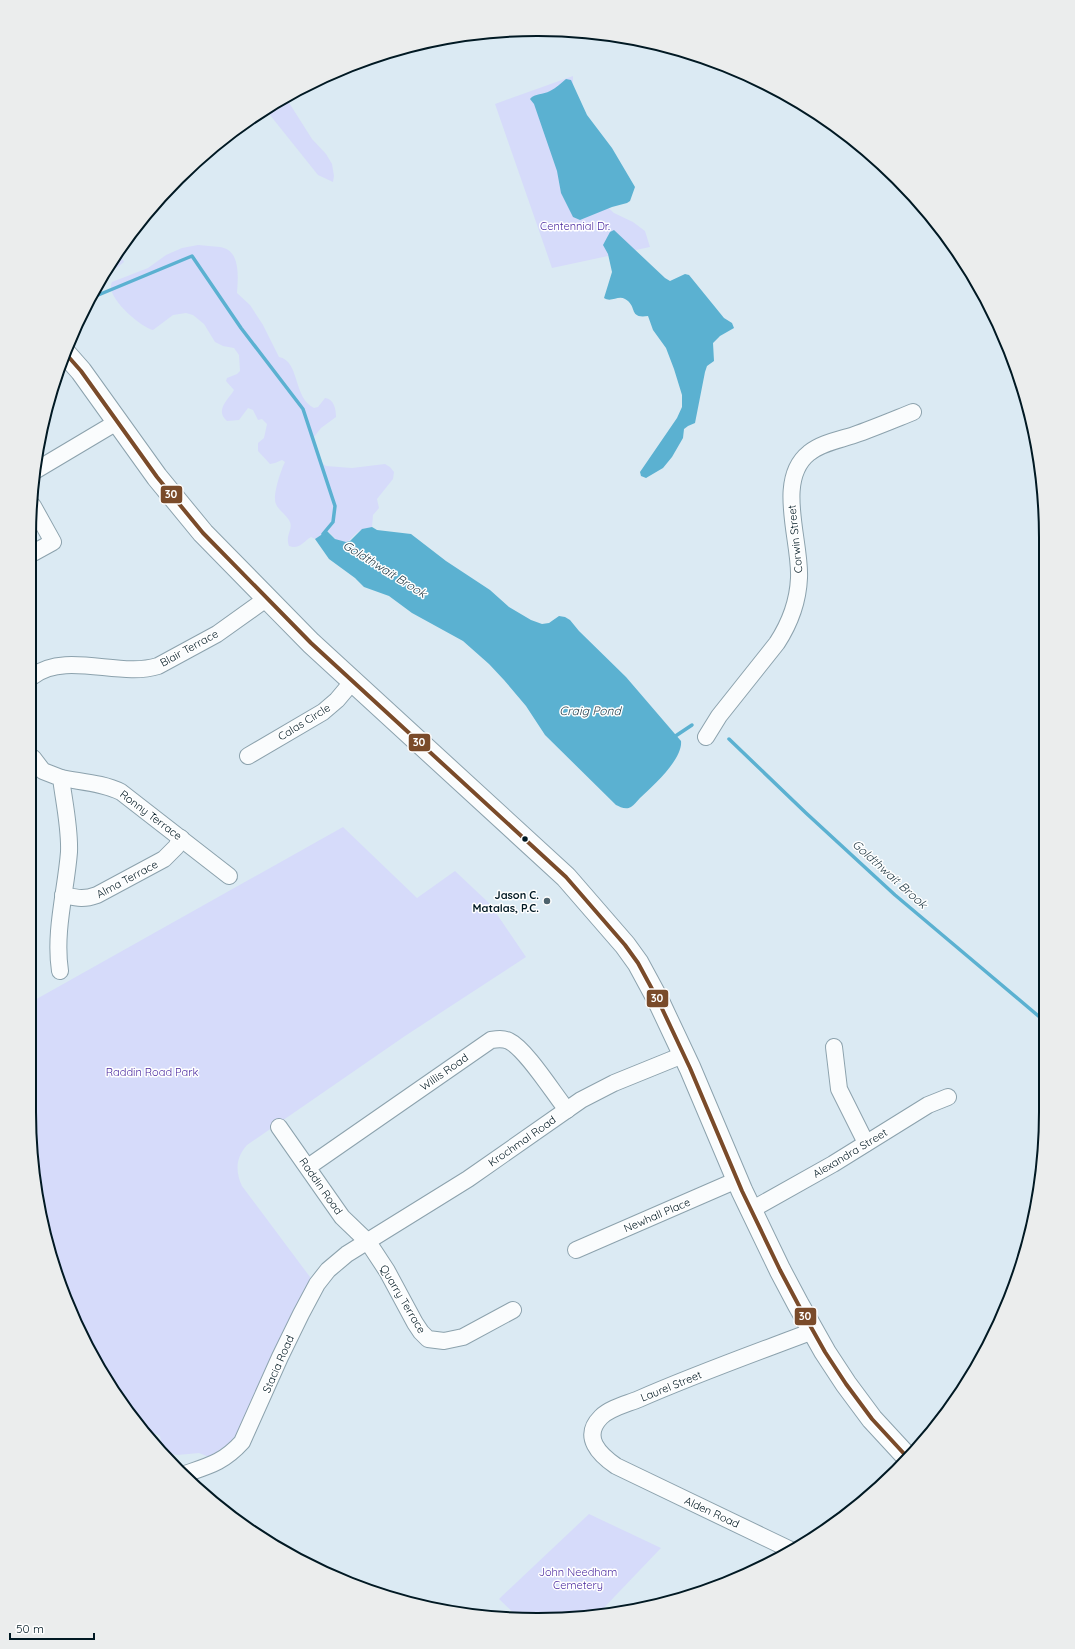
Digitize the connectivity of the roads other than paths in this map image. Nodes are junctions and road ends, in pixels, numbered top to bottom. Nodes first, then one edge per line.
1 (70, 358) edge
2 (913, 412) dead end
3 (117, 422) junction
4 (41, 467) edge
5 (37, 513) edge
6 (36, 551) edge
7 (266, 599) junction
8 (36, 674) edge
9 (353, 680) junction
10 (706, 738) dead end
11 (248, 756) dead end
12 (36, 762) edge
13 (61, 778) junction
14 (181, 838) junction
15 (230, 876) dead end
16 (63, 895) junction
17 (60, 971) dead end
18 (834, 1047) dead end
19 (683, 1055) junction
20 (948, 1097) dead end
21 (567, 1110) junction
22 (279, 1127) dead end
23 (866, 1143) junction
24 (308, 1167) junction
25 (737, 1180) junction
26 (752, 1210) junction
27 (368, 1242) junction
28 (576, 1250) dead end
29 (513, 1310) dead end
30 (813, 1331) junction
31 (904, 1454) edge
32 (189, 1472) edge
33 (630, 1473) joint
34 (786, 1547) edge

1 - 3 main road
2 - 10 street, Corwin Street
3 - 4 street
3 - 7 main road
5 - 6 street
7 - 8 street, Blair Terrace
7 - 9 main road
9 - 11 street, Calas Circle
9 - 19 main road
12 - 13 street
13 - 14 street, Ronny Terrace
13 - 16 street
14 - 15 street, Ronny Terrace
14 - 16 street, Alma Terrace
16 - 17 street
18 - 23 street
19 - 21 street, Krochmal Road
19 - 25 main road
20 - 23 street, Alexandra Street
21 - 24 street, Willis Road
21 - 27 street, Krochmal Road
22 - 24 street, Raddin Road
23 - 26 street, Alexandra Street
24 - 27 street, Raddin Road
25 - 26 main road
25 - 28 street, Newhall Place
26 - 30 main road
27 - 29 street, Quarry Terrace
27 - 32 street, Stacia Road
30 - 31 main road
30 - 33 street, Laurel Street
33 - 34 street, Alden Road

